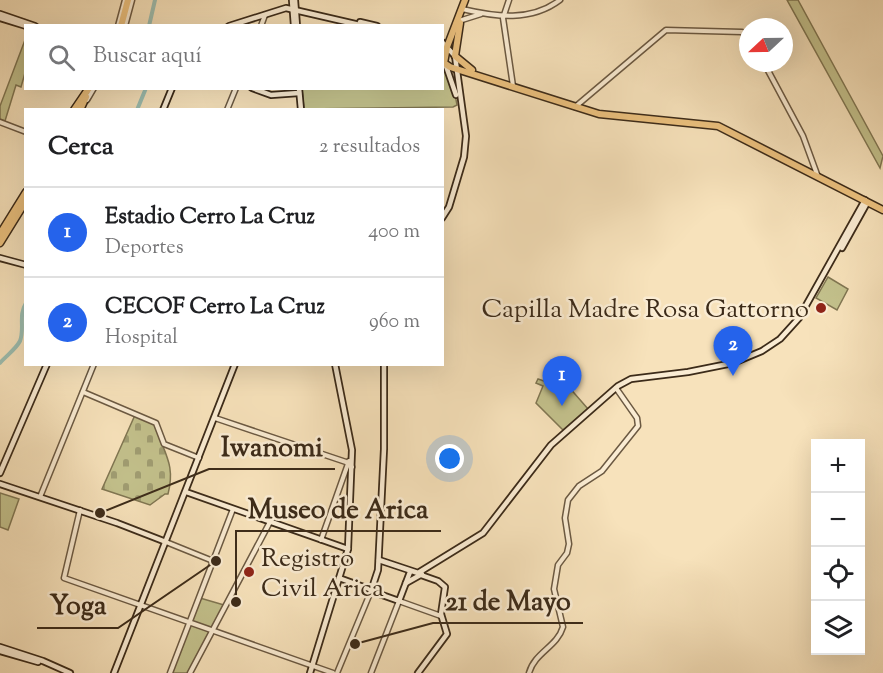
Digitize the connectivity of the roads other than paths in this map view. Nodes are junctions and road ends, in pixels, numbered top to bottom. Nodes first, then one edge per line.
1 (128, 0) edge
2 (466, 0) edge
3 (509, 0) edge
4 (560, 0) edge
5 (293, 5) edge
6 (464, 9) junction
7 (267, 13) junction
8 (304, 13) junction
9 (483, 13) junction
10 (0, 16) edge
11 (297, 17) junction
12 (506, 17) junction
13 (462, 20) junction
14 (28, 24) edge
15 (122, 24) edge
16 (236, 24) edge
17 (262, 24) edge
18 (296, 24) edge
19 (296, 24) edge
20 (355, 24) edge
21 (369, 24) edge
22 (24, 25) edge
23 (739, 32) edge
24 (445, 43) edge
25 (455, 56) junction
26 (444, 62) edge
27 (444, 63) edge
28 (455, 69) junction
29 (464, 71) junction
30 (769, 72) edge
31 (456, 78) junction
32 (513, 85) junction
33 (88, 90) edge
34 (171, 90) edge
35 (235, 90) edge
36 (258, 90) edge
37 (299, 91) edge
38 (80, 106) edge
39 (576, 106) junction
40 (164, 108) edge
41 (228, 108) edge
42 (301, 108) edge
43 (0, 122) edge
44 (24, 131) edge
45 (459, 171) junction
46 (818, 175) junction
47 (866, 201) junction
48 (21, 209) edge
49 (883, 210) edge
50 (444, 215) edge
51 (0, 234) edge
52 (0, 243) edge
53 (0, 258) edge
54 (24, 264) edge
55 (45, 366) edge
56 (93, 366) edge
57 (235, 366) edge
58 (335, 366) edge
59 (384, 366) edge
60 (617, 389) junction
61 (83, 392) junction
62 (215, 418) junction
63 (199, 458) junction
64 (350, 465) junction
65 (0, 473) edge
66 (0, 484) edge
67 (186, 491) junction
68 (40, 497) junction
69 (234, 508) junction
70 (80, 510) junction
71 (271, 521) junction
72 (321, 538) junction
73 (165, 539) junction
74 (348, 548) junction
75 (379, 560) junction
76 (213, 561) junction
77 (410, 572) junction
78 (422, 573) junction
79 (339, 578) junction
80 (406, 583) junction
81 (371, 591) junction
82 (399, 601) junction
83 (140, 605) junction
84 (442, 616) junction
85 (190, 622) junction
86 (213, 631) junction
87 (0, 649) edge
88 (312, 666) junction
89 (63, 673) edge
90 (70, 673) edge
91 (114, 673) edge
92 (170, 673) edge
93 (190, 673) edge
94 (310, 673) edge
95 (335, 673) edge
96 (370, 673) edge
97 (418, 673) edge
98 (529, 673) edge

1 - 15 main road
2 - 6 main road
3 - 12 street
4 - 12 street
5 - 7 main road
5 - 8 main road
5 - 11 main road
5 - 18 main road
5 - 21 main road
6 - 9 street
6 - 13 main road
6 - 24 main road
7 - 16 main road
7 - 17 street
8 - 11 main road
8 - 20 main road
9 - 12 street
9 - 13 street
10 - 14 main road
10 - 22 main road
11 - 19 main road
12 - 32 street
13 - 25 main road
23 - 39 street
24 - 25 main road
25 - 28 main road
25 - 32 main road
26 - 28 main road
27 - 45 main road
28 - 29 main road
28 - 31 main road
29 - 31 main road
29 - 32 main road
30 - 46 street
31 - 45 main road
32 - 39 main road
33 - 38 main road
34 - 40 main road
35 - 41 street
36 - 37 main road
37 - 42 main road
39 - 46 main road
43 - 44 street
45 - 50 main road
46 - 47 main road
47 - 49 main road
47 - 60 main road
48 - 51 main road
48 - 52 main road
53 - 54 main road
55 - 65 main road
56 - 61 street
57 - 62 main road
58 - 64 main road
59 - 75 main road
60 - 78 main road
60 - 98 street
61 - 63 street
61 - 68 street
62 - 63 main road
62 - 64 street
63 - 67 main road
64 - 72 street
64 - 74 main road
66 - 68 main road
67 - 69 main road
67 - 73 main road
68 - 70 main road
69 - 71 main road
69 - 76 street
70 - 73 main road
70 - 83 street
71 - 72 main road
71 - 86 street
72 - 74 main road
73 - 76 street
73 - 83 main road
74 - 79 main road
75 - 77 main road
75 - 81 main road
76 - 85 street
77 - 78 main road
77 - 80 main road
78 - 80 main road
78 - 84 main road
79 - 81 main road
79 - 88 main road
80 - 82 main road
81 - 82 main road
81 - 95 street
82 - 84 street
82 - 96 street
83 - 85 street
83 - 91 main road
84 - 97 main road
85 - 86 street
85 - 92 street
86 - 88 street
86 - 93 street
87 - 89 main road
87 - 90 main road
88 - 94 main road
88 - 95 street

